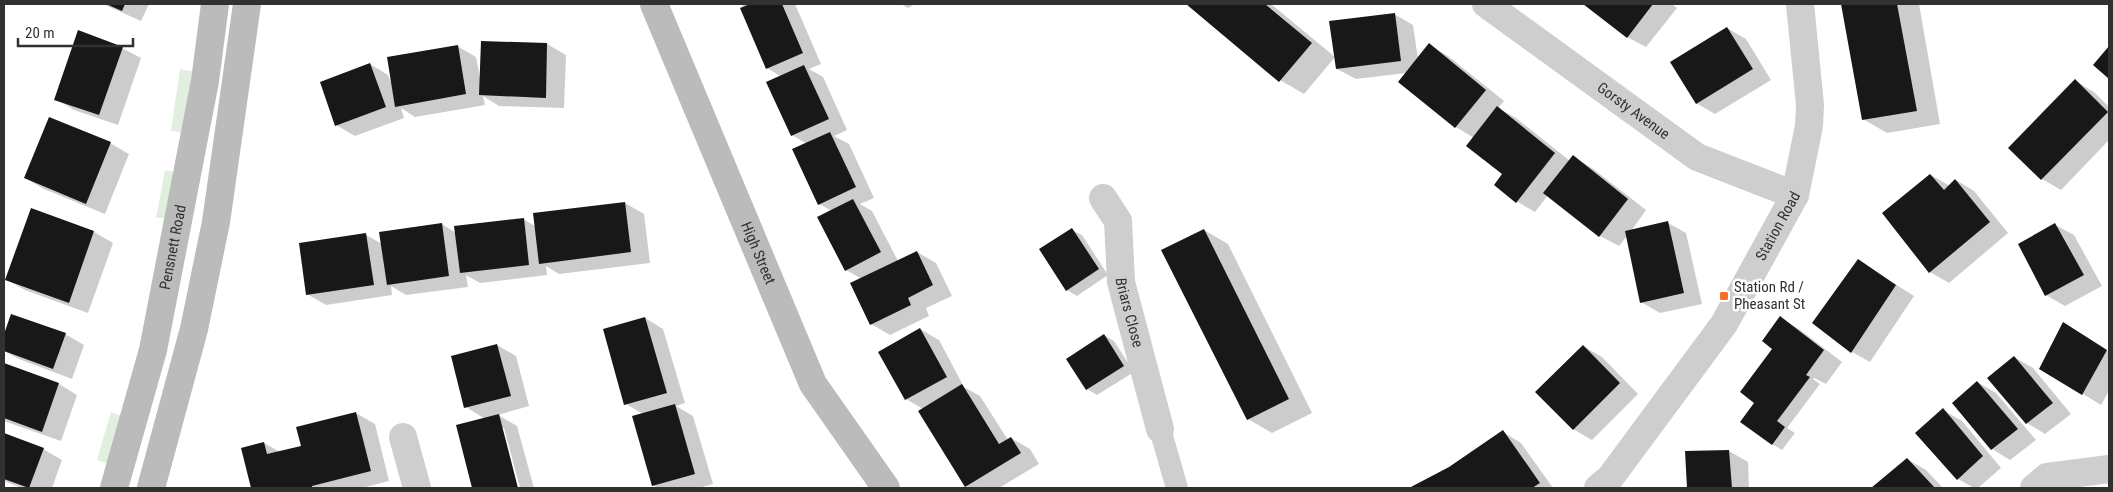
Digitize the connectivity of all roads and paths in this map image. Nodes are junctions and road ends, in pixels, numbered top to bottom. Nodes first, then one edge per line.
1 (215, 4) edge
2 (247, 4) edge
3 (654, 4) edge
4 (1486, 4) edge
5 (1800, 4) edge
6 (1795, 195) junction
7 (1103, 198) dead end
8 (1160, 429) joint
9 (403, 438) dead end
10 (2109, 469) edge
11 (1609, 485) edge
12 (114, 488) edge
13 (151, 488) edge
14 (417, 488) edge
15 (886, 488) edge
16 (1177, 488) edge
17 (2034, 488) edge

1 - 12 main road, Pensnett Road
2 - 13 main road
3 - 15 main road, High Street
4 - 6 street, Gorsty Avenue
5 - 6 street, Station Road
6 - 11 street, Station Road
7 - 8 street, Briars Close
8 - 16 lane
9 - 14 street
10 - 17 street

